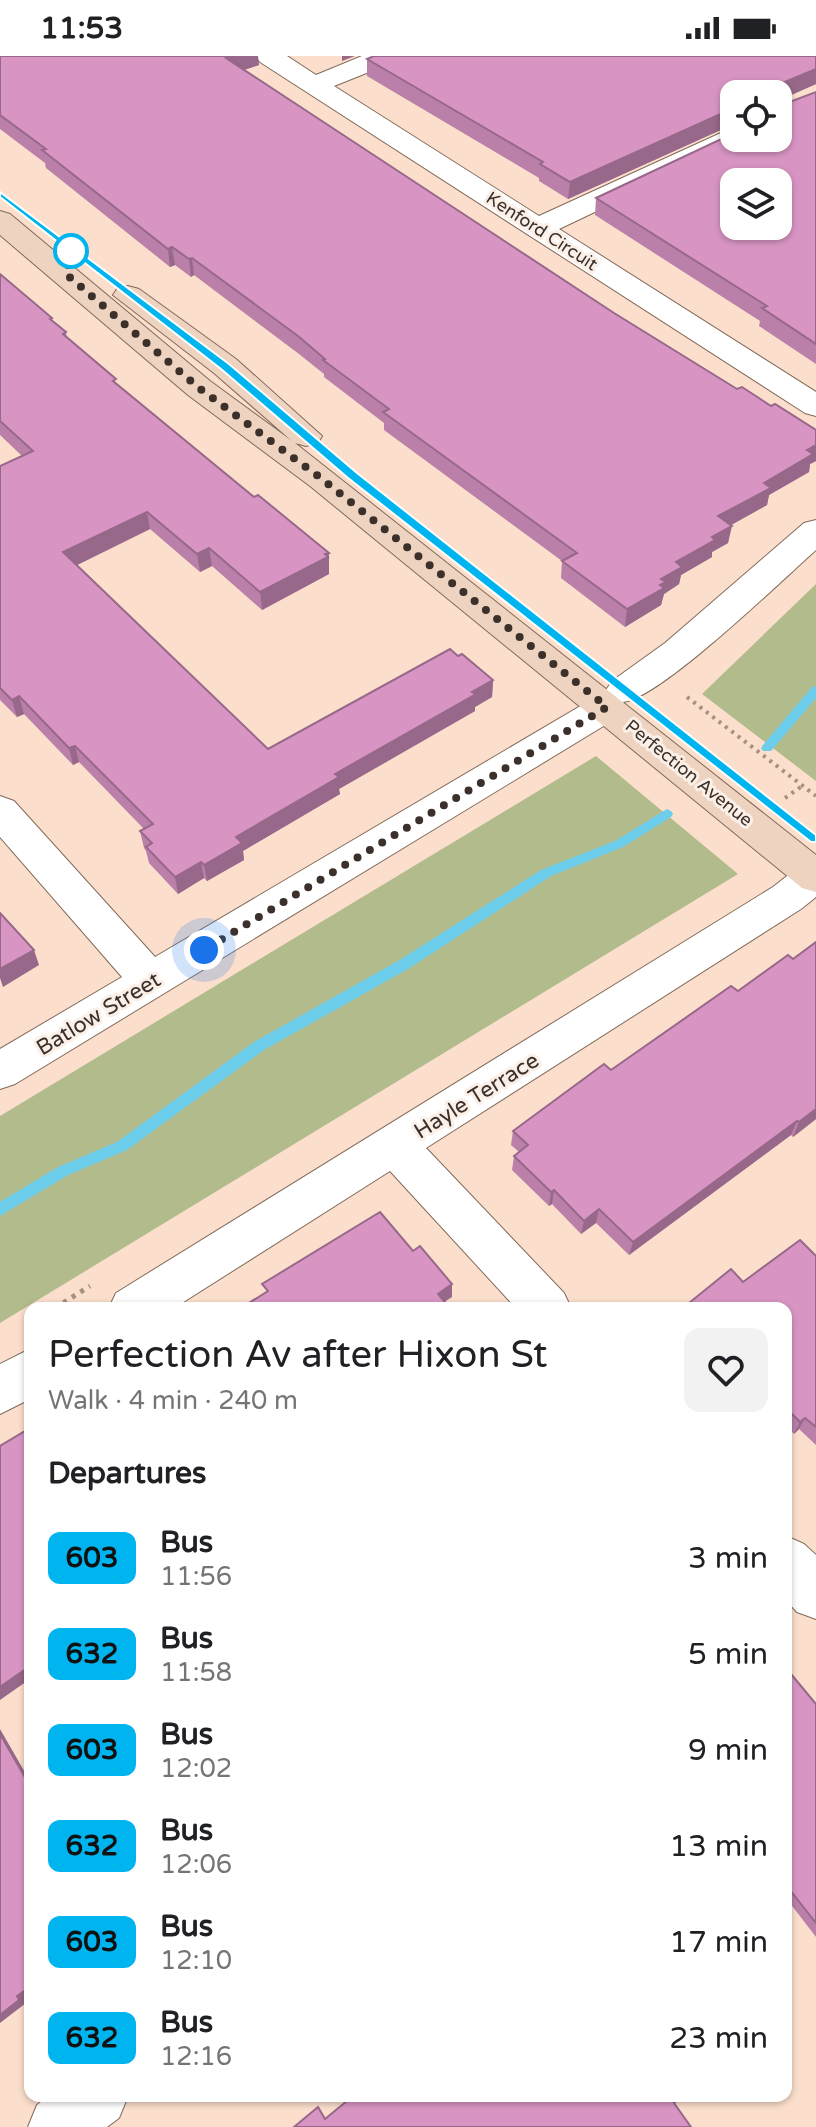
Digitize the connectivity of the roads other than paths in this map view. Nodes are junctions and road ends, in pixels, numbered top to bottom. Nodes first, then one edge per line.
1 (269, 56) edge
2 (385, 56) edge
3 (314, 85) junction
4 (720, 142) edge
5 (0, 195) edge
6 (0, 220) edge
7 (537, 228) junction
8 (816, 406) edge
9 (816, 531) edge
10 (616, 698) junction
11 (0, 811) edge
12 (816, 838) edge
13 (816, 876) edge
14 (151, 981) junction
15 (0, 1071) edge
16 (395, 1146) junction
17 (143, 1302) edge
18 (541, 1302) edge
19 (24, 1376) edge
20 (0, 1391) edge
21 (792, 1568) edge
22 (816, 1593) edge
23 (90, 2102) edge
24 (59, 2127) edge

1 - 3 street, Kenford Circuit
2 - 3 street
3 - 7 street, Kenford Circuit
4 - 7 street
5 - 10 street, Perfection Avenue
6 - 10 street, Perfection Avenue
7 - 8 street, Kenford Circuit
9 - 10 street, Batlow Street
10 - 12 street, Perfection Avenue
10 - 13 street, Perfection Avenue
10 - 14 street, Batlow Street
11 - 14 street
13 - 16 street, Hayle Terrace
14 - 15 street, Batlow Street
16 - 17 street, Hayle Terrace
16 - 18 street
19 - 20 street
21 - 22 street
23 - 24 street

